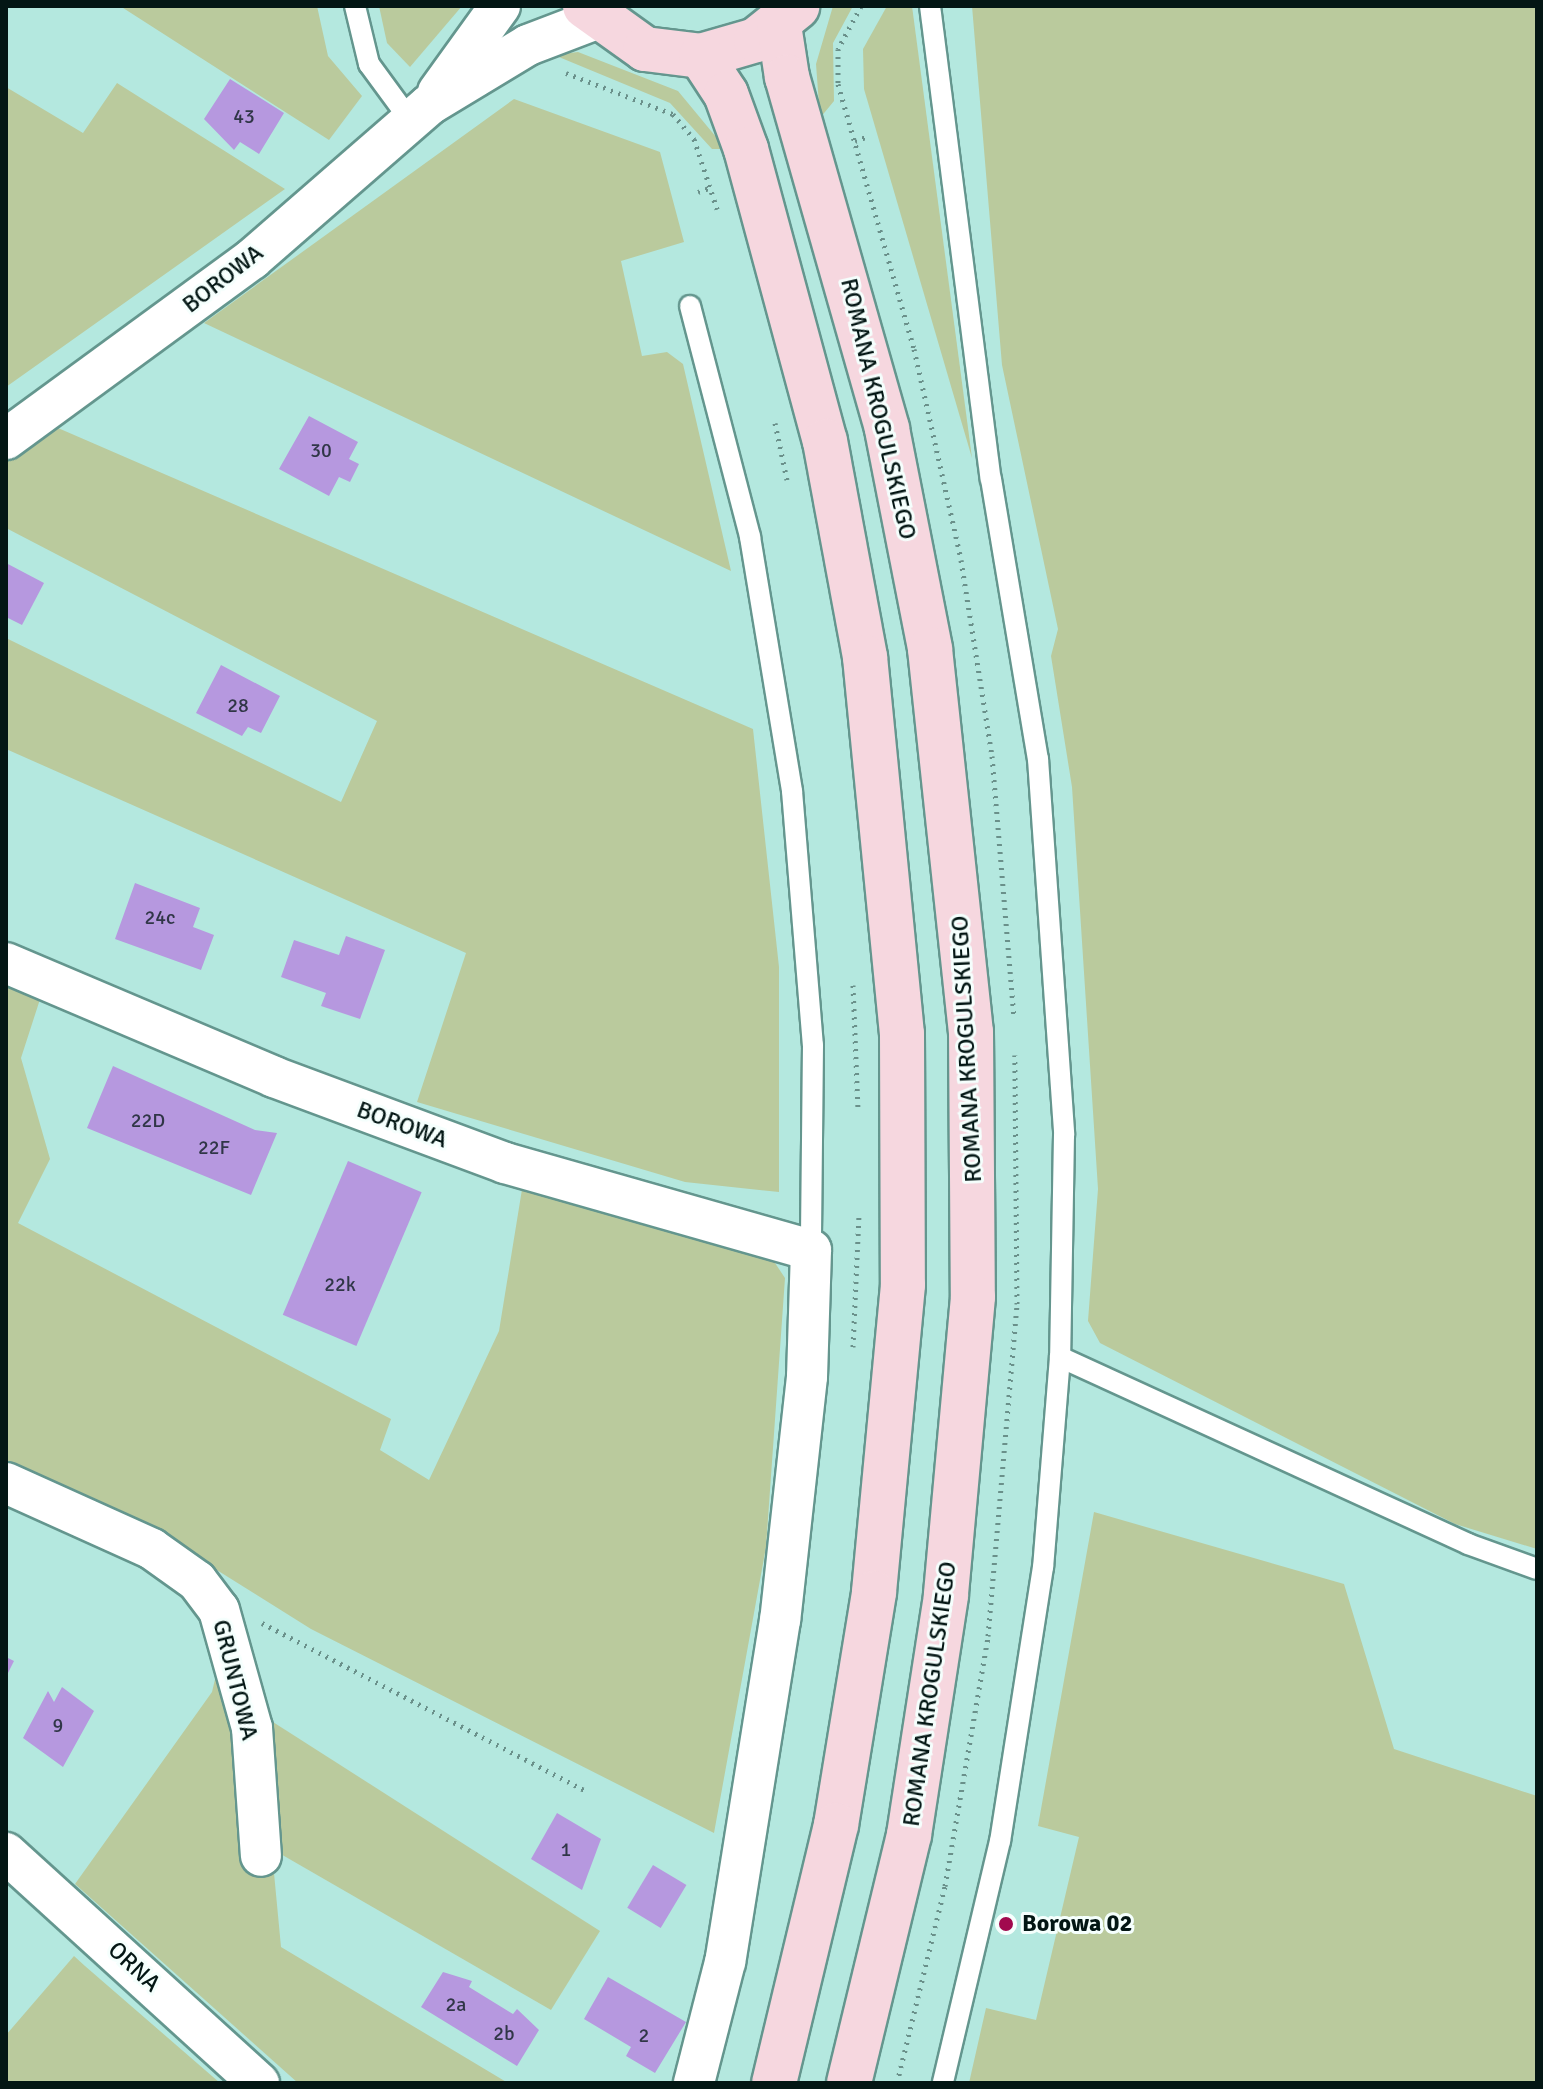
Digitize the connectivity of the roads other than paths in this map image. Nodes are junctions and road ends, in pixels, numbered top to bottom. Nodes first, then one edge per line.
1 (355, 6) edge
2 (500, 6) edge
3 (930, 6) edge
4 (590, 13) edge
5 (789, 15) edge
6 (701, 56) junction
7 (420, 112) junction
8 (690, 306) dead end
9 (6, 439) edge
10 (6, 963) edge
11 (811, 1250) junction
12 (1060, 1357) junction
13 (6, 1483) edge
14 (1537, 1569) edge
15 (6, 1853) edge
16 (261, 1856) dead end
17 (259, 2083) edge
18 (694, 2083) edge
19 (774, 2083) edge
20 (849, 2083) edge
21 (943, 2083) edge

1 - 7 lane
2 - 7 street, BOROWA
3 - 12 lane
4 - 6 main road
4 - 7 street, BOROWA
5 - 6 main road
5 - 20 main road, ROMANA KROGULSKIEGO
6 - 19 main road
7 - 9 street, BOROWA
8 - 11 lane
10 - 11 street, BOROWA
11 - 18 street
12 - 14 lane
12 - 21 lane
13 - 16 street, GRUNTOWA
15 - 17 street, ORNA

